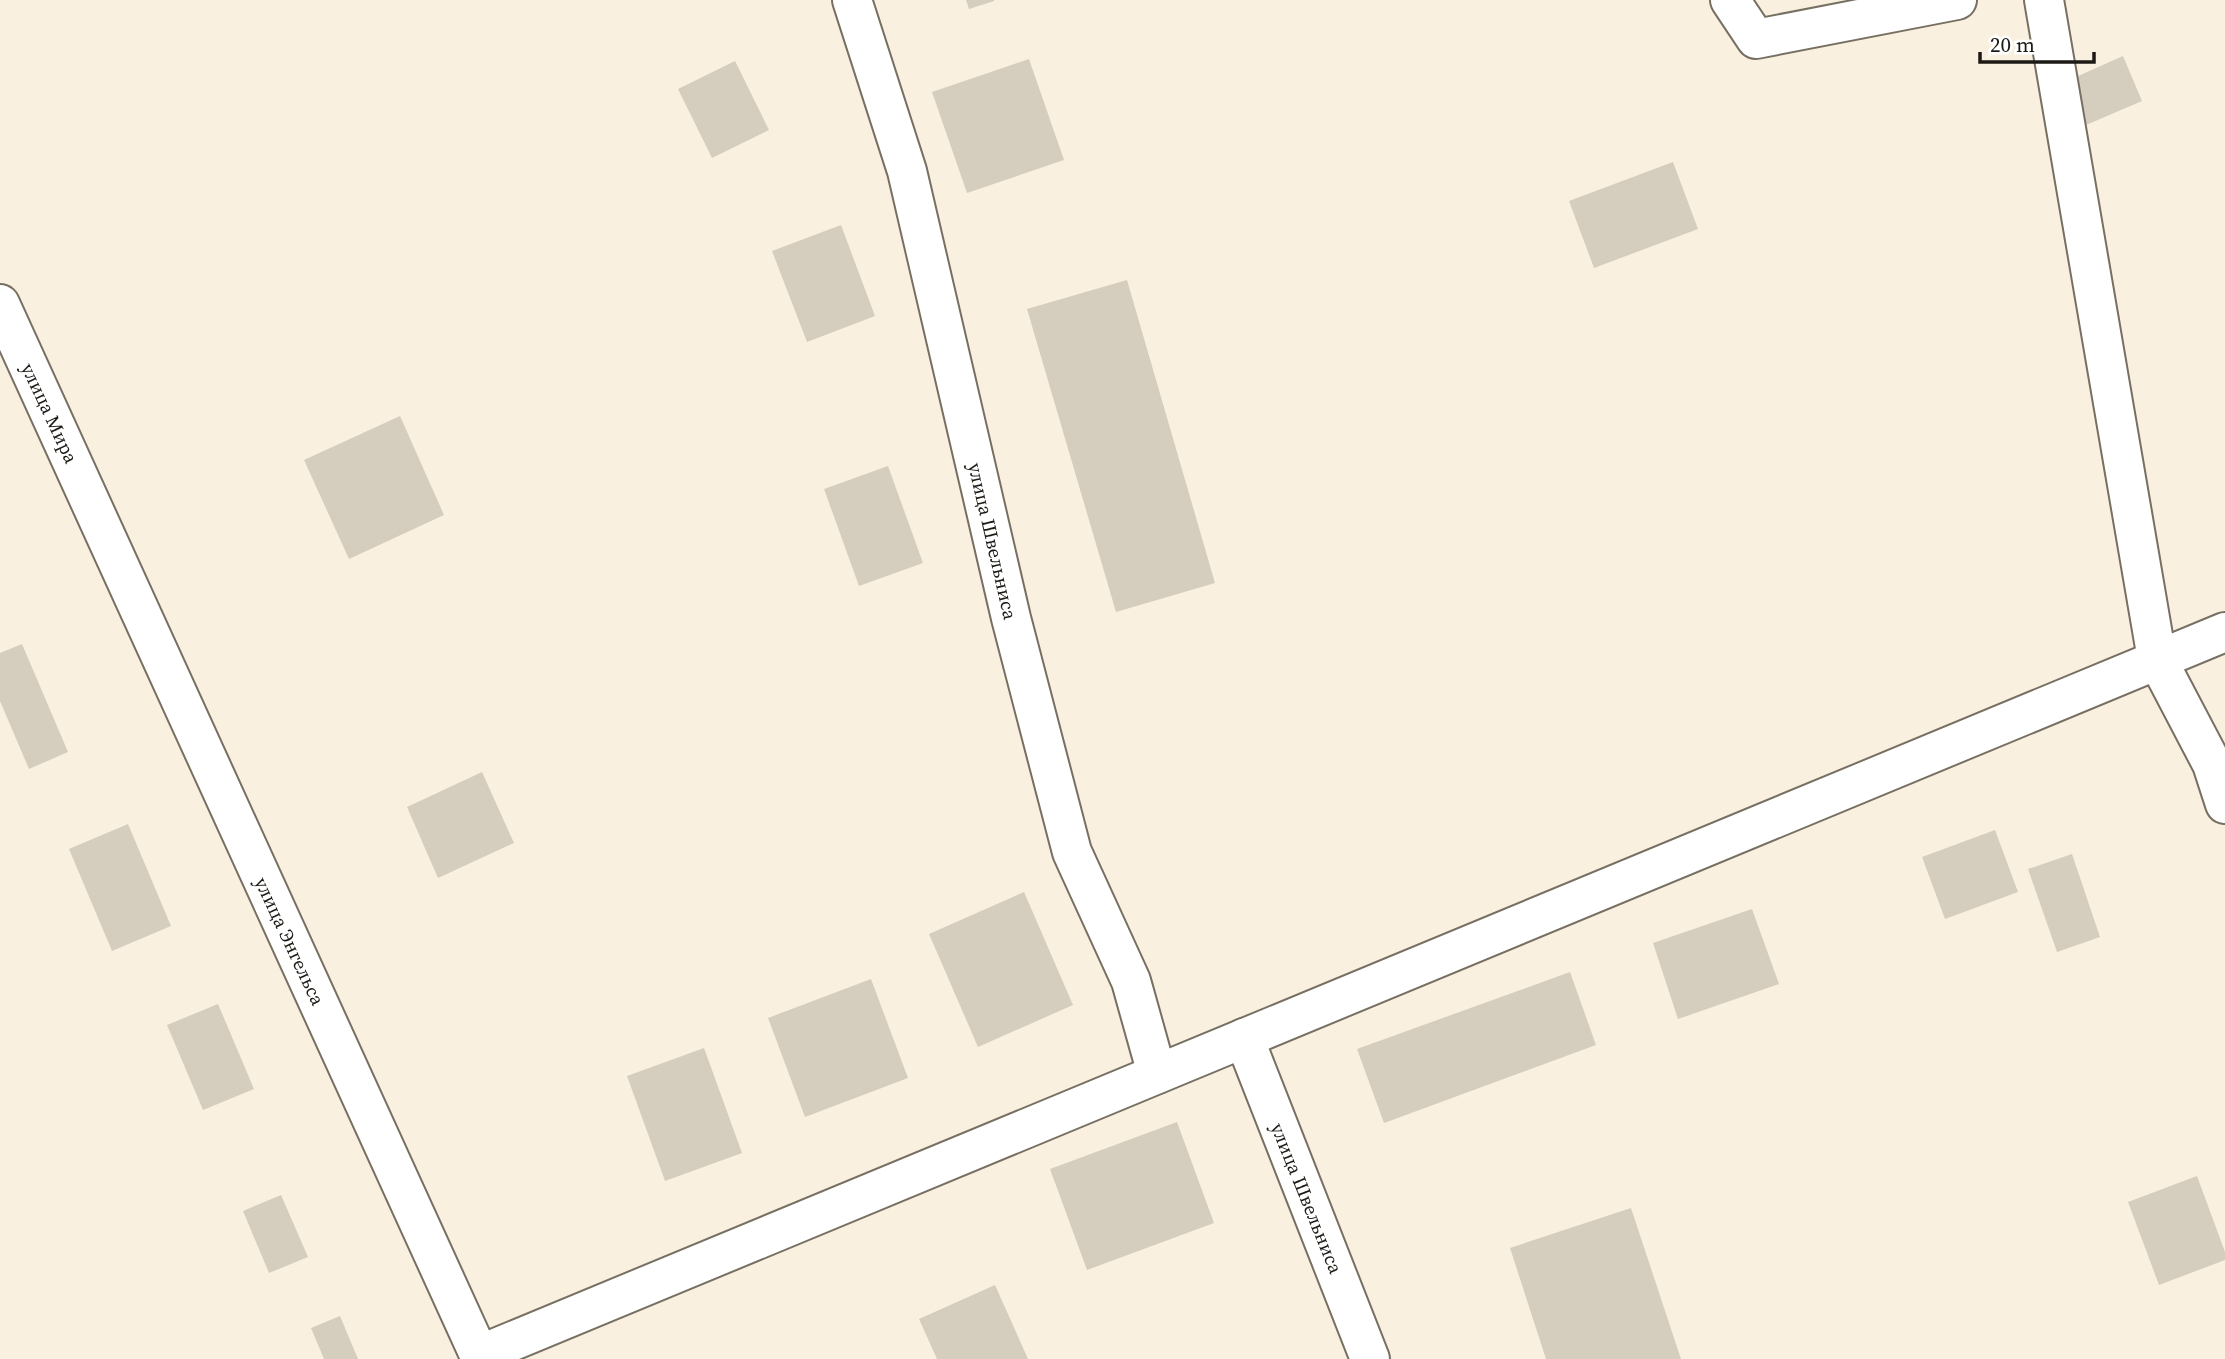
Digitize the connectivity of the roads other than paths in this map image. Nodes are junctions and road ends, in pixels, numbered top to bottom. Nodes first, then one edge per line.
1 (852, 0) edge
2 (1730, 0) edge
3 (1957, 0) edge
4 (2044, 0) edge
5 (0, 304) edge
6 (100, 522) joint
7 (2225, 632) edge
8 (2157, 659) junction
9 (2225, 804) edge
10 (1244, 1038) junction
11 (1157, 1074) junction
12 (480, 1357) edge
13 (1370, 1359) edge

1 - 11 street, улица Швельниса
2 - 3 street
4 - 8 street
5 - 6 street, улица Мира
6 - 12 street, улица Энгельса
7 - 8 street
8 - 9 street
8 - 10 street
10 - 11 street
10 - 13 street, улица Швельниса
11 - 12 street

